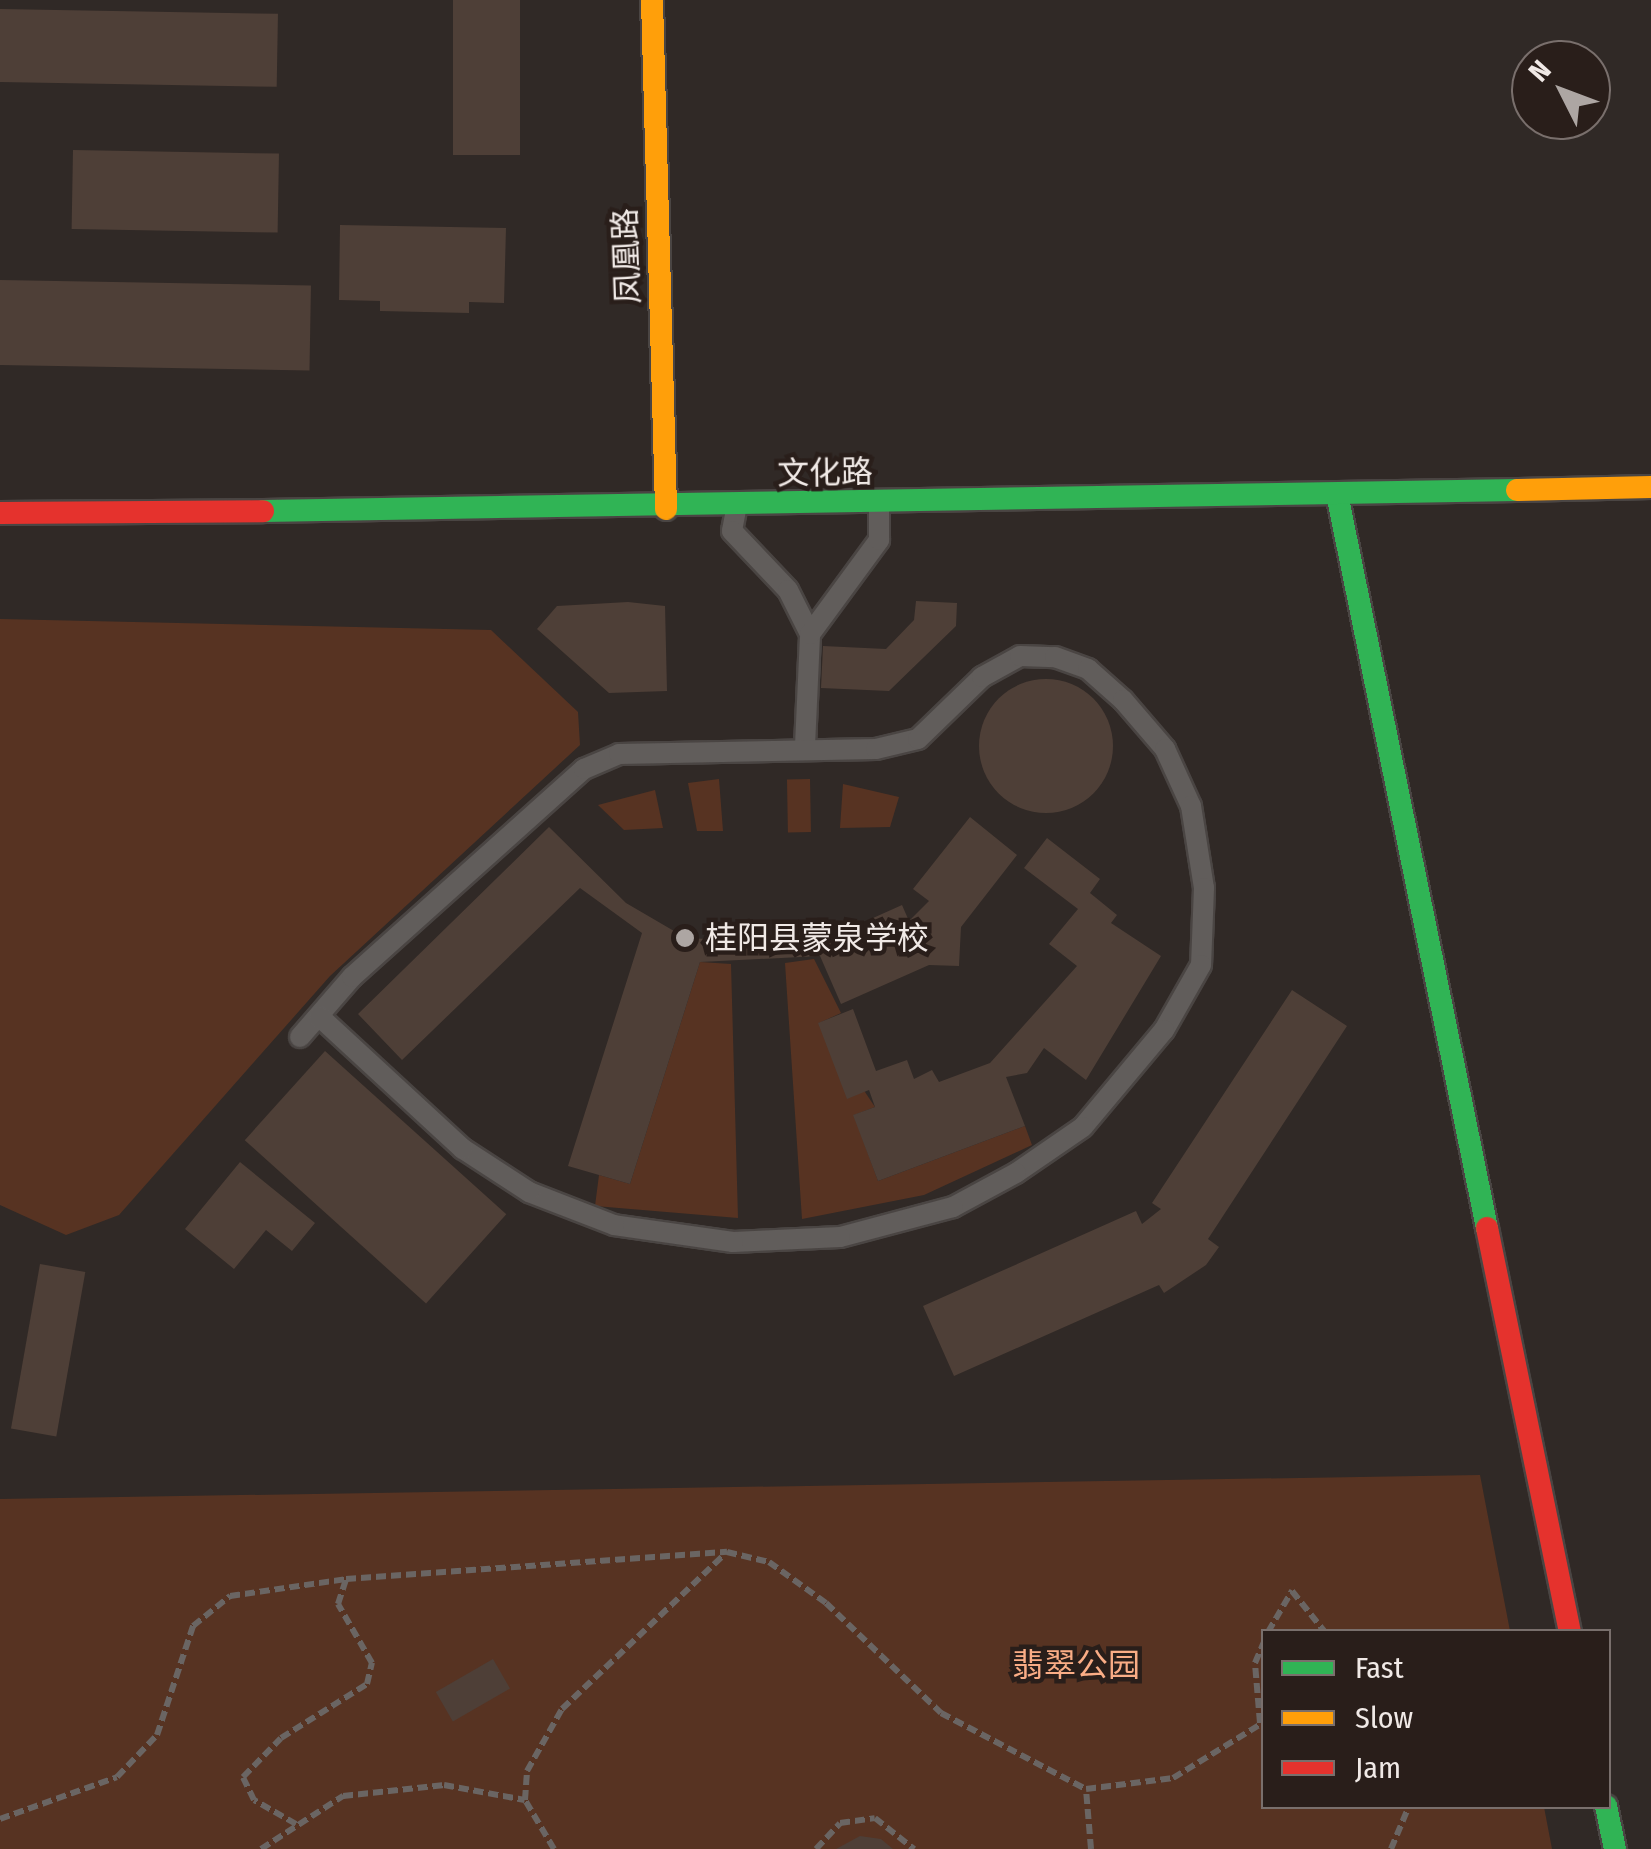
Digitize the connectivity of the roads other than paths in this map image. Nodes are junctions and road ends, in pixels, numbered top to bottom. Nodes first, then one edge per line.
1 (652, 0) edge
2 (1651, 487) edge
3 (1337, 494) junction
4 (879, 504) junction
5 (736, 508) junction
6 (666, 509) junction
7 (0, 513) edge
8 (810, 634) junction
9 (805, 746) junction
10 (319, 1016) junction
11 (300, 1037) dead end
12 (1569, 1629) edge
13 (1607, 1809) edge
14 (1615, 1849) edge

1 - 6 street, 凤凰路
2 - 3 street, 文化路
3 - 4 street, 文化路
3 - 12 street
4 - 5 street, 文化路
4 - 8 lane
5 - 6 street, 文化路
5 - 8 lane
6 - 7 street, 文化路
8 - 9 lane
9 - 10 lane
9 - 10 lane
10 - 11 lane
13 - 14 street

